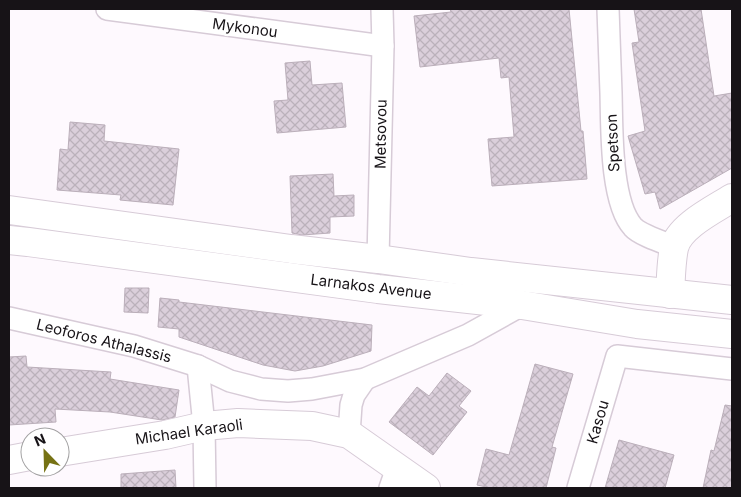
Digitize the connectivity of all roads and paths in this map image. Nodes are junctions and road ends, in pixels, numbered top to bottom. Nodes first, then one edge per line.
1 (107, 9) edge
2 (382, 9) edge
3 (608, 9) edge
4 (159, 13) edge
5 (383, 46) junction
6 (732, 198) edge
7 (9, 210) edge
8 (9, 240) edge
9 (674, 247) junction
10 (378, 259) junction
11 (670, 294) junction
12 (732, 300) edge
13 (522, 305) junction
14 (9, 318) edge
15 (732, 334) edge
16 (198, 366) junction
17 (732, 369) edge
18 (365, 379) junction
19 (204, 426) junction
20 (349, 434) junction
21 (70, 450) edge
22 (394, 478) edge
23 (205, 488) edge
24 (426, 488) edge
25 (578, 488) edge

1 - 4 street, Mykonou
2 - 5 street, Metsovou
3 - 9 street, Spetson
4 - 5 street, Mykonou
5 - 10 street, Metsovou
6 - 9 main road
7 - 10 main road, Larnakos Avenue
8 - 13 main road, Larnakos Avenue
9 - 11 main road
10 - 11 main road, Larnakos Avenue
11 - 12 main road, Larnakos Avenue
13 - 15 main road, Larnakos Avenue
13 - 18 street
14 - 16 street, Leoforos Athalassis
16 - 18 street
16 - 19 street
17 - 25 street, Kasou
18 - 20 street
19 - 20 main road, Michael Karaoli
19 - 21 main road, Michael Karaoli
19 - 23 street
20 - 22 main road
22 - 24 main road

